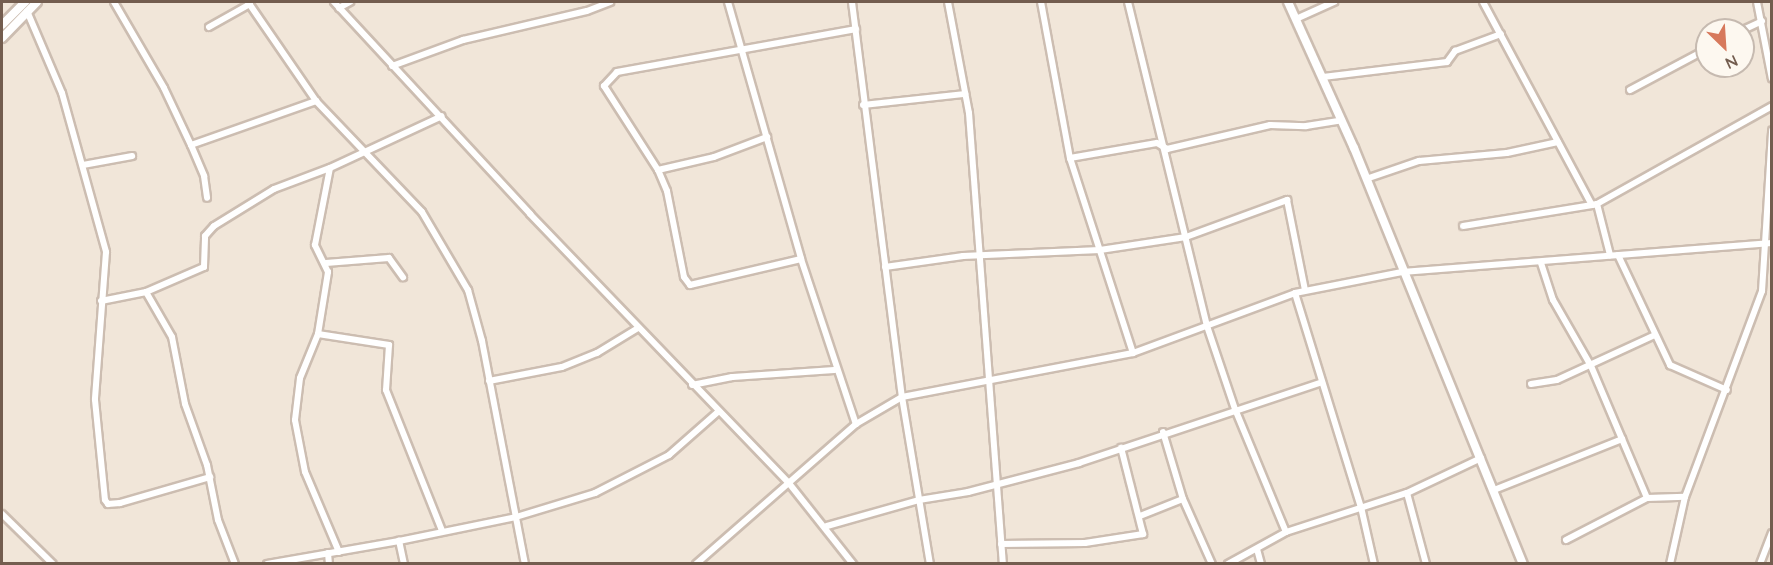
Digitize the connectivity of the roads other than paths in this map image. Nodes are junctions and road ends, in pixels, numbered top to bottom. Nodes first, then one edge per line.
1 (25, 2) edge
2 (37, 2) edge
3 (114, 2) edge
4 (334, 2) edge
5 (350, 2) edge
6 (610, 2) edge
7 (728, 2) edge
8 (852, 2) edge
9 (948, 2) edge
10 (1041, 2) edge
11 (1128, 2) edge
12 (1287, 2) edge
13 (1334, 2) edge
14 (1483, 2) edge
15 (1757, 2) edge
16 (249, 3) edge
17 (339, 8) junction
18 (27, 11) junction
19 (1296, 19) junction
20 (1762, 21) junction
21 (2, 24) edge
22 (1755, 24) edge
23 (209, 27) dead end
24 (856, 29) junction
25 (1501, 34) junction
26 (2, 38) edge
27 (741, 51) junction
28 (1695, 55) edge
29 (392, 66) junction
30 (1323, 77) junction
31 (1772, 79) edge
32 (1630, 90) dead end
33 (965, 94) junction
34 (316, 101) junction
35 (863, 105) junction
36 (1772, 106) edge
37 (442, 116) junction
38 (1341, 120) junction
39 (1772, 130) edge
40 (767, 136) junction
41 (1558, 142) junction
42 (191, 145) junction
43 (1167, 149) junction
44 (363, 151) junction
45 (132, 156) dead end
46 (1070, 158) junction
47 (83, 165) junction
48 (330, 168) junction
49 (658, 170) junction
50 (1366, 179) junction
51 (207, 198) dead end
52 (1594, 205) junction
53 (1463, 226) dead end
54 (1186, 237) junction
55 (1768, 243) edge
56 (1100, 250) junction
57 (980, 255) junction
58 (1610, 255) junction
59 (1618, 255) junction
60 (801, 259) junction
61 (1542, 261) junction
62 (326, 263) junction
63 (885, 267) junction
64 (1402, 272) junction
65 (403, 277) dead end
66 (1305, 290) junction
67 (147, 292) junction
68 (1295, 293) junction
69 (101, 301) junction
70 (1207, 326) junction
71 (638, 328) junction
72 (318, 334) junction
73 (1655, 335) junction
74 (1132, 353) junction
75 (1591, 366) junction
76 (835, 370) junction
77 (489, 381) junction
78 (988, 381) junction
79 (1322, 382) junction
80 (1531, 384) dead end
81 (692, 385) junction
82 (1727, 390) junction
83 (902, 397) junction
84 (1235, 409) junction
85 (718, 412) junction
86 (856, 424) junction
87 (1164, 432) junction
88 (1622, 439) junction
89 (1121, 448) junction
90 (1481, 458) junction
91 (210, 477) junction
92 (788, 482) junction
93 (996, 485) junction
94 (1494, 490) junction
95 (1407, 493) junction
96 (1685, 497) junction
97 (1647, 498) junction
98 (1183, 499) junction
99 (920, 500) junction
100 (1361, 507) junction
101 (2, 514) edge
102 (1140, 516) junction
103 (516, 517) junction
104 (827, 526) junction
105 (442, 531) junction
106 (1286, 532) junction
107 (1772, 533) edge
108 (1566, 540) dead end
109 (399, 541) junction
110 (1001, 544) junction
111 (1257, 549) junction
112 (339, 552) junction
113 (328, 553) junction
114 (53, 564) edge
115 (236, 564) edge
116 (267, 564) edge
117 (329, 564) edge
118 (404, 564) edge
119 (525, 564) edge
120 (696, 564) edge
121 (853, 564) edge
122 (930, 564) edge
123 (1003, 564) edge
124 (1212, 564) edge
125 (1228, 564) edge
126 (1261, 564) edge
127 (1374, 564) edge
128 (1426, 564) edge
129 (1523, 564) edge
130 (1670, 564) edge
131 (1760, 564) edge

1 - 21 street
2 - 18 street
3 - 42 street
4 - 17 street
5 - 17 street
6 - 29 street
7 - 27 street
8 - 24 street
9 - 33 street
10 - 46 street
11 - 43 street
12 - 19 street
13 - 19 street
14 - 25 street
15 - 20 street
16 - 23 street
16 - 34 street
17 - 29 street
18 - 26 street
18 - 47 street
19 - 30 street
20 - 22 street
20 - 31 street
24 - 27 street
24 - 35 street
25 - 30 street
25 - 41 street
27 - 40 street
27 - 49 street
28 - 32 street
29 - 37 street
30 - 38 street
33 - 35 street
33 - 57 street
34 - 42 street
34 - 44 street
35 - 63 street
36 - 52 street
37 - 44 street
37 - 71 street
38 - 43 street
38 - 50 street
39 - 55 street
40 - 49 street
40 - 60 street
41 - 50 street
41 - 52 street
42 - 51 street
43 - 46 street
43 - 54 street
44 - 48 street
44 - 77 street
45 - 47 street
46 - 56 street
47 - 69 street
48 - 62 street
48 - 67 street
49 - 60 street
50 - 64 street
52 - 53 street
52 - 58 street
54 - 56 street
54 - 66 street
54 - 70 street
55 - 59 street
55 - 82 street
56 - 57 street
56 - 74 street
57 - 63 street
57 - 78 street
58 - 59 street
58 - 61 street
59 - 73 street
60 - 76 street
61 - 64 street
61 - 75 street
62 - 65 street
62 - 72 street
63 - 83 street
64 - 66 street
64 - 90 street
66 - 68 street
67 - 69 street
67 - 91 street
68 - 70 street
68 - 79 street
69 - 91 street
70 - 74 street
70 - 84 street
71 - 77 street
71 - 81 street
72 - 105 street
72 - 112 street
73 - 75 street
73 - 82 street
74 - 78 street
75 - 80 street
75 - 88 street
76 - 81 street
76 - 86 street
77 - 103 street
78 - 83 street
78 - 93 street
79 - 84 street
79 - 100 street
81 - 85 street
82 - 96 street
83 - 86 street
83 - 99 street
84 - 87 street
84 - 106 street
85 - 92 street
85 - 103 street
86 - 92 street
87 - 89 street
87 - 98 street
88 - 94 street
88 - 97 street
89 - 93 street
89 - 102 street
90 - 94 street
90 - 95 street
91 - 115 street
92 - 104 street
92 - 120 street
93 - 99 street
93 - 110 street
94 - 129 street
95 - 100 street
95 - 128 street
96 - 97 street
96 - 130 street
97 - 108 street
98 - 102 street
98 - 124 street
99 - 104 street
99 - 122 street
100 - 106 street
100 - 127 street
101 - 114 street
102 - 110 street
103 - 105 street
103 - 119 street
104 - 121 street
105 - 109 street
106 - 111 street
107 - 131 street
109 - 112 street
109 - 118 street
110 - 123 street
111 - 125 street
111 - 126 street
112 - 113 street
113 - 116 street
113 - 117 street

